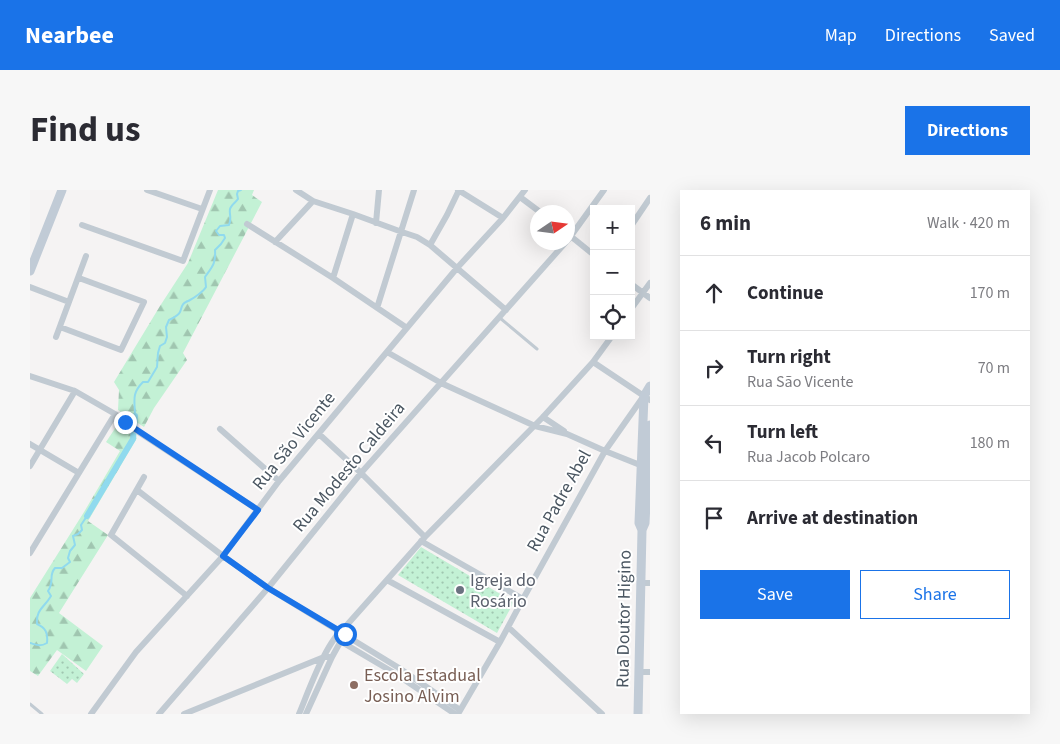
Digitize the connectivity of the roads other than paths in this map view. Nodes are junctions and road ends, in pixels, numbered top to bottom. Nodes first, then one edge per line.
1 (62, 190) edge
2 (147, 190) edge
3 (210, 190) edge
4 (296, 190) edge
5 (379, 190) edge
6 (414, 190) edge
7 (459, 190) edge
8 (525, 190) edge
9 (604, 190) edge
10 (520, 197) junction
11 (650, 198) edge
12 (313, 201) junction
13 (531, 205) edge
14 (202, 209) junction
15 (353, 214) junction
16 (503, 218) junction
17 (635, 220) edge
18 (376, 223) junction
19 (247, 224) dead end
20 (82, 225) dead end
21 (575, 229) edge
22 (402, 232) junction
23 (275, 242) junction
24 (575, 243) edge
25 (430, 245) junction
26 (34, 249) edge
27 (558, 250) edge
28 (590, 252) edge
29 (86, 256) dead end
30 (457, 268) junction
31 (30, 271) edge
32 (79, 278) junction
33 (333, 278) junction
34 (650, 283) edge
35 (30, 287) edge
36 (635, 287) edge
37 (643, 293) junction
38 (650, 298) edge
39 (69, 302) junction
40 (635, 304) edge
41 (377, 308) junction
42 (506, 310) junction
43 (500, 318) junction
44 (60, 327) junction
45 (407, 328) junction
46 (56, 337) dead end
47 (609, 340) edge
48 (537, 349) dead end
49 (387, 352) junction
50 (593, 362) junction
51 (30, 376) edge
52 (441, 383) junction
53 (650, 386) edge
54 (75, 391) junction
55 (647, 398) edge
56 (114, 414) junction
57 (543, 417) junction
58 (650, 425) edge
59 (535, 426) junction
60 (220, 429) dead end
61 (319, 434) junction
62 (567, 434) junction
63 (30, 444) edge
64 (40, 450) junction
65 (649, 450) edge
66 (605, 451) junction
67 (640, 465) junction
68 (30, 466) edge
69 (79, 473) junction
70 (362, 474) junction
71 (144, 476) dead end
72 (279, 481) junction
73 (137, 490) junction
74 (258, 510) junction
75 (644, 525) edge
76 (423, 539) junction
77 (30, 553) edge
78 (223, 556) junction
79 (387, 580) junction
80 (646, 583) edge
81 (268, 588) junction
82 (187, 596) junction
83 (523, 599) junction
84 (508, 628) junction
85 (342, 632) junction
86 (334, 638) junction
87 (341, 641) junction
88 (500, 642) junction
89 (324, 657) junction
90 (332, 657) junction
91 (308, 663) junction
92 (398, 671) junction
93 (640, 672) junction
94 (650, 672) edge
95 (316, 675) junction
96 (324, 676) junction
97 (30, 704) edge
98 (638, 712) edge
99 (458, 713) edge
100 (42, 714) edge
101 (91, 714) edge
102 (159, 714) edge
103 (184, 714) edge
104 (299, 714) edge
105 (306, 714) edge
106 (602, 714) edge

1 - 26 main road
2 - 14 street
3 - 14 street
4 - 12 street
5 - 18 street
6 - 22 street
7 - 16 street
7 - 25 street
8 - 10 street, Rua São Vicente
9 - 21 street, Rua Modesto Caldeira
10 - 13 street
10 - 16 street, Rua São Vicente
11 - 17 street
12 - 15 street
12 - 23 street
14 - 20 street
15 - 18 street
15 - 33 street
16 - 30 street, Rua São Vicente
18 - 22 street
19 - 23 street
22 - 25 street
22 - 41 street
23 - 33 street
24 - 28 street
25 - 30 street
26 - 31 main road
27 - 42 street, Rua Modesto Caldeira
29 - 32 street
30 - 42 street
30 - 45 street, Rua São Vicente
32 - 39 street
32 - 44 street
33 - 41 street
34 - 37 street
35 - 39 street
36 - 37 street
37 - 38 street
37 - 40 street
39 - 44 street
41 - 45 street
42 - 43 street, Rua Modesto Caldeira
43 - 48 lane
43 - 52 street, Rua Modesto Caldeira
44 - 46 street
45 - 49 street, Rua São Vicente
47 - 50 street
49 - 52 street
49 - 61 street, Rua São Vicente
50 - 55 street
50 - 57 street
51 - 54 street
52 - 59 street
52 - 70 street, Rua Modesto Caldeira
53 - 55 main road, Rua Padre Abel
54 - 56 street
54 - 64 street
55 - 66 street, Rua Padre Abel
55 - 67 main road, Rua Doutor Higino
56 - 69 street
56 - 74 street
57 - 59 street
57 - 62 street
58 - 65 main road, Rua Doutor Higino
59 - 62 street
59 - 76 street
60 - 72 street
61 - 70 street
61 - 72 street, Rua São Vicente
62 - 66 street
63 - 64 street
64 - 68 street
64 - 69 street
65 - 67 street
65 - 75 main road, Rua Doutor Higino
66 - 67 street
66 - 83 street, Rua Padre Abel
67 - 75 main road, Rua Doutor Higino
69 - 77 street
70 - 76 street
70 - 81 street, Rua Modesto Caldeira
71 - 73 street
72 - 74 street, Rua São Vicente
73 - 78 street
73 - 82 street
74 - 78 street, Rua São Vicente
75 - 80 main road, Rua Doutor Higino
76 - 79 street
76 - 83 street
78 - 81 street
78 - 82 street, Rua São Vicente
79 - 85 street
79 - 88 street
80 - 93 main road, Rua Doutor Higino
81 - 85 street
81 - 102 street, Rua Modesto Caldeira
82 - 101 street, Rua São Vicente
83 - 84 street, Rua Padre Abel
84 - 88 street, Rua Padre Abel
84 - 106 street
85 - 86 street
85 - 87 street
85 - 92 street
86 - 87 street
86 - 89 street
87 - 90 street
87 - 92 street
88 - 99 street, Rua Padre Abel
89 - 90 street
89 - 91 street
89 - 95 street
90 - 96 street
91 - 95 street
91 - 103 street
92 - 99 street
93 - 94 street
93 - 98 main road, Rua Doutor Higino
95 - 96 street
95 - 104 street
96 - 105 street
97 - 100 lane

